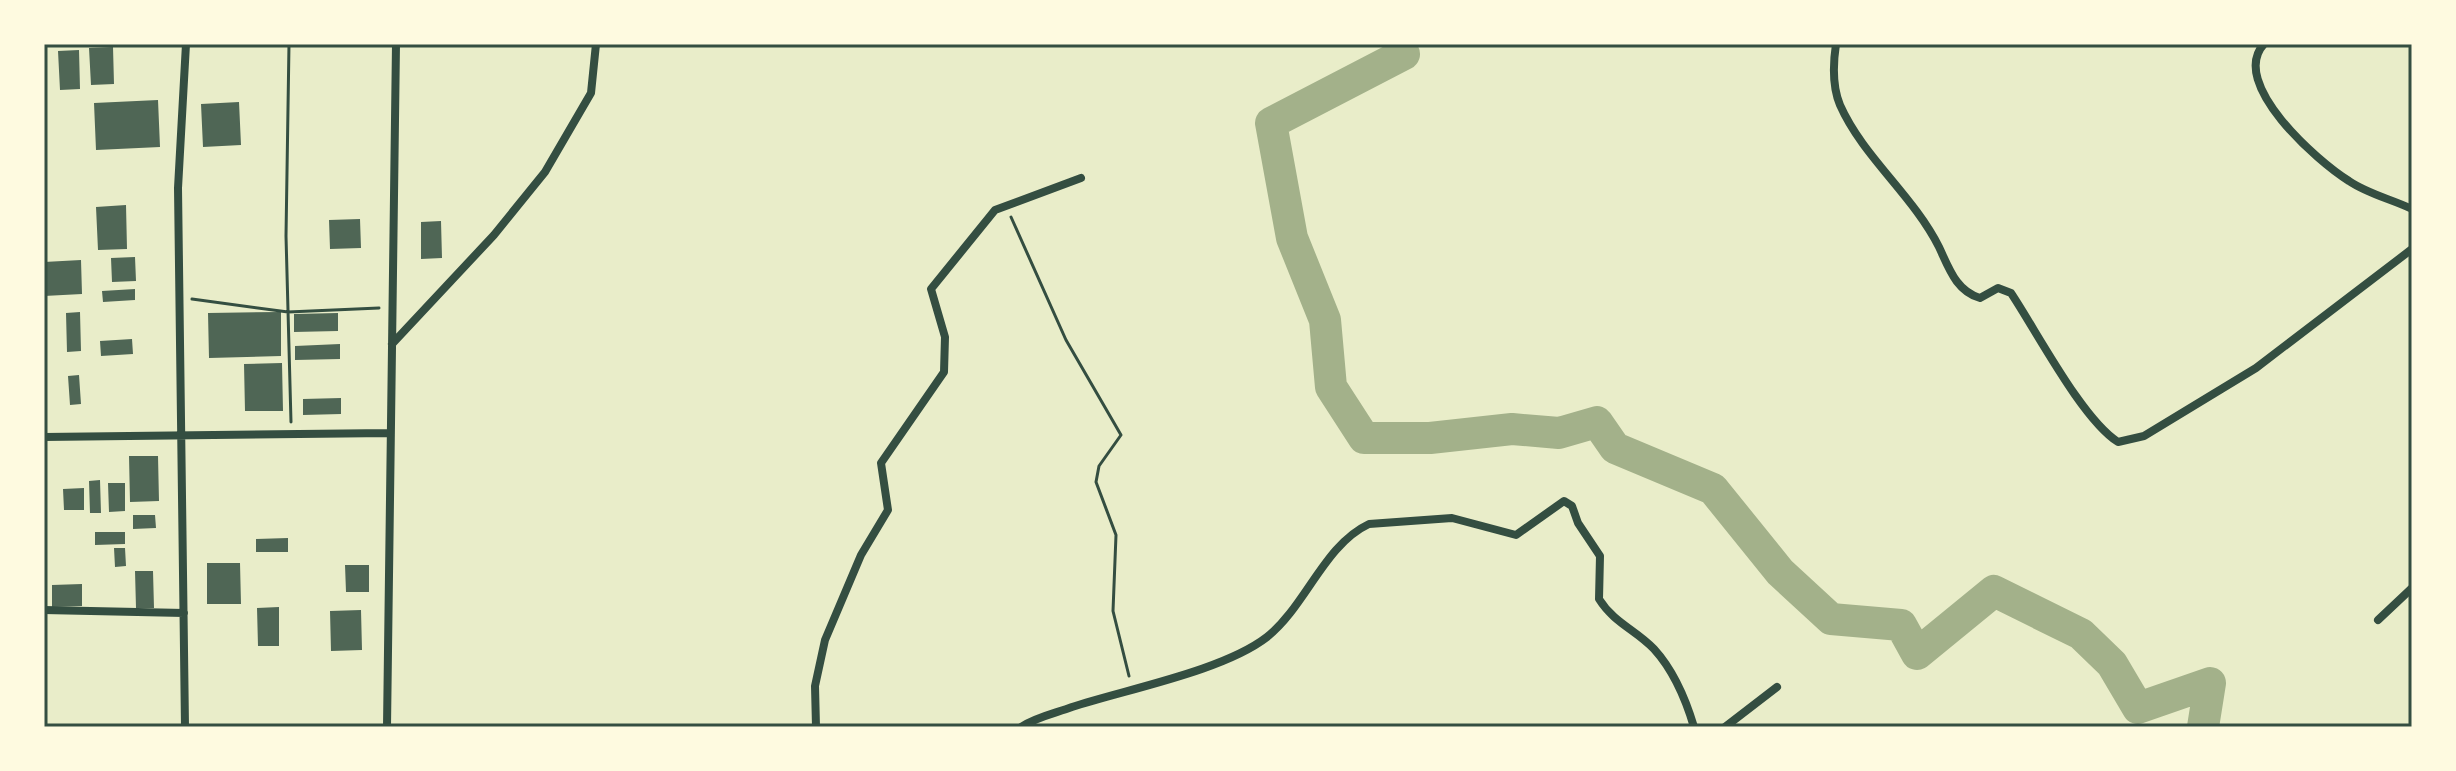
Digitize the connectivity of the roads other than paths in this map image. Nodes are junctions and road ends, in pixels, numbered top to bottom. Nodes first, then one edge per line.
1 (186, 44) edge
2 (396, 44) edge
3 (596, 44) edge
4 (1836, 44) edge
5 (2264, 44) edge
6 (1081, 178) dead end
7 (2412, 209) edge
8 (2412, 249) edge
9 (391, 344) junction
10 (389, 433) junction
11 (182, 435) junction
12 (44, 437) edge
13 (2412, 588) edge
14 (44, 610) edge
15 (184, 613) junction
16 (2378, 620) dead end
17 (1777, 687) dead end
18 (185, 727) edge
19 (387, 727) edge
20 (816, 727) edge
21 (1021, 727) edge
22 (1694, 727) edge
23 (1725, 727) edge

1 - 11 street
2 - 9 street
3 - 9 street
4 - 8 street
5 - 7 street
6 - 20 street
9 - 10 street
10 - 11 street
10 - 19 street
11 - 12 street
11 - 15 street
13 - 16 street
14 - 15 street
15 - 18 street
17 - 23 street
21 - 22 street

